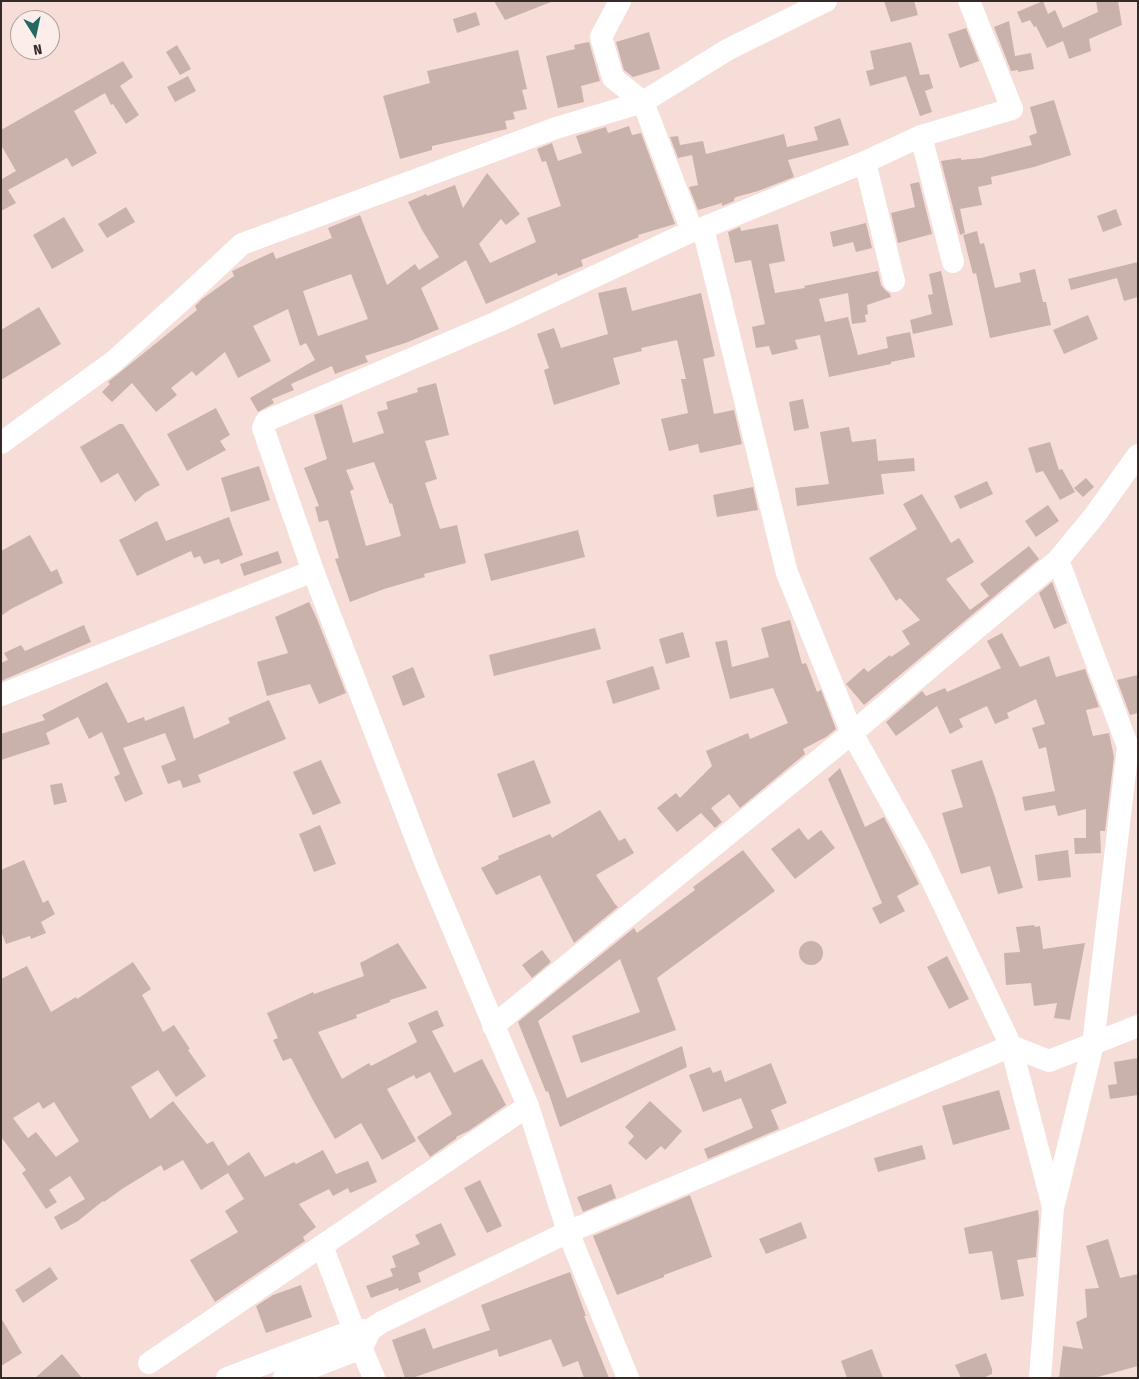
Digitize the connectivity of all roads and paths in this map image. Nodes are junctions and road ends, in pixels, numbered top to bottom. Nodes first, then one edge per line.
1 (620, 1) edge
2 (826, 1) edge
3 (969, 1) edge
4 (643, 102) junction
5 (920, 136) junction
6 (865, 162) junction
7 (698, 229) junction
8 (953, 262) dead end
9 (894, 281) dead end
10 (1, 443) edge
11 (1138, 455) edge
12 (1058, 560) junction
13 (313, 571) junction
14 (1, 695) edge
15 (852, 733) junction
16 (493, 1026) junction
17 (1138, 1026) edge
18 (1093, 1044) junction
19 (1011, 1046) junction
20 (528, 1106) junction
21 (1054, 1207) junction
22 (568, 1232) junction
23 (322, 1246) junction
24 (362, 1336) junction
25 (149, 1363) dead end
26 (227, 1378) edge
27 (284, 1378) edge
28 (374, 1378) edge
29 (628, 1378) edge
30 (1040, 1378) edge

1 - 4 street
2 - 4 street
3 - 5 street
4 - 7 street
4 - 10 street
5 - 6 street
5 - 8 street
6 - 7 street
6 - 9 street
7 - 13 street
7 - 15 street
11 - 12 street
12 - 15 street
12 - 18 street
13 - 14 street
13 - 16 street
15 - 16 street
15 - 19 street
16 - 20 street
17 - 18 street
18 - 19 street
18 - 21 street
19 - 21 street
19 - 22 street
20 - 22 street
20 - 23 street
21 - 30 street
22 - 24 street
22 - 29 street
23 - 24 street
23 - 25 street
24 - 26 street
24 - 27 street
24 - 28 street

